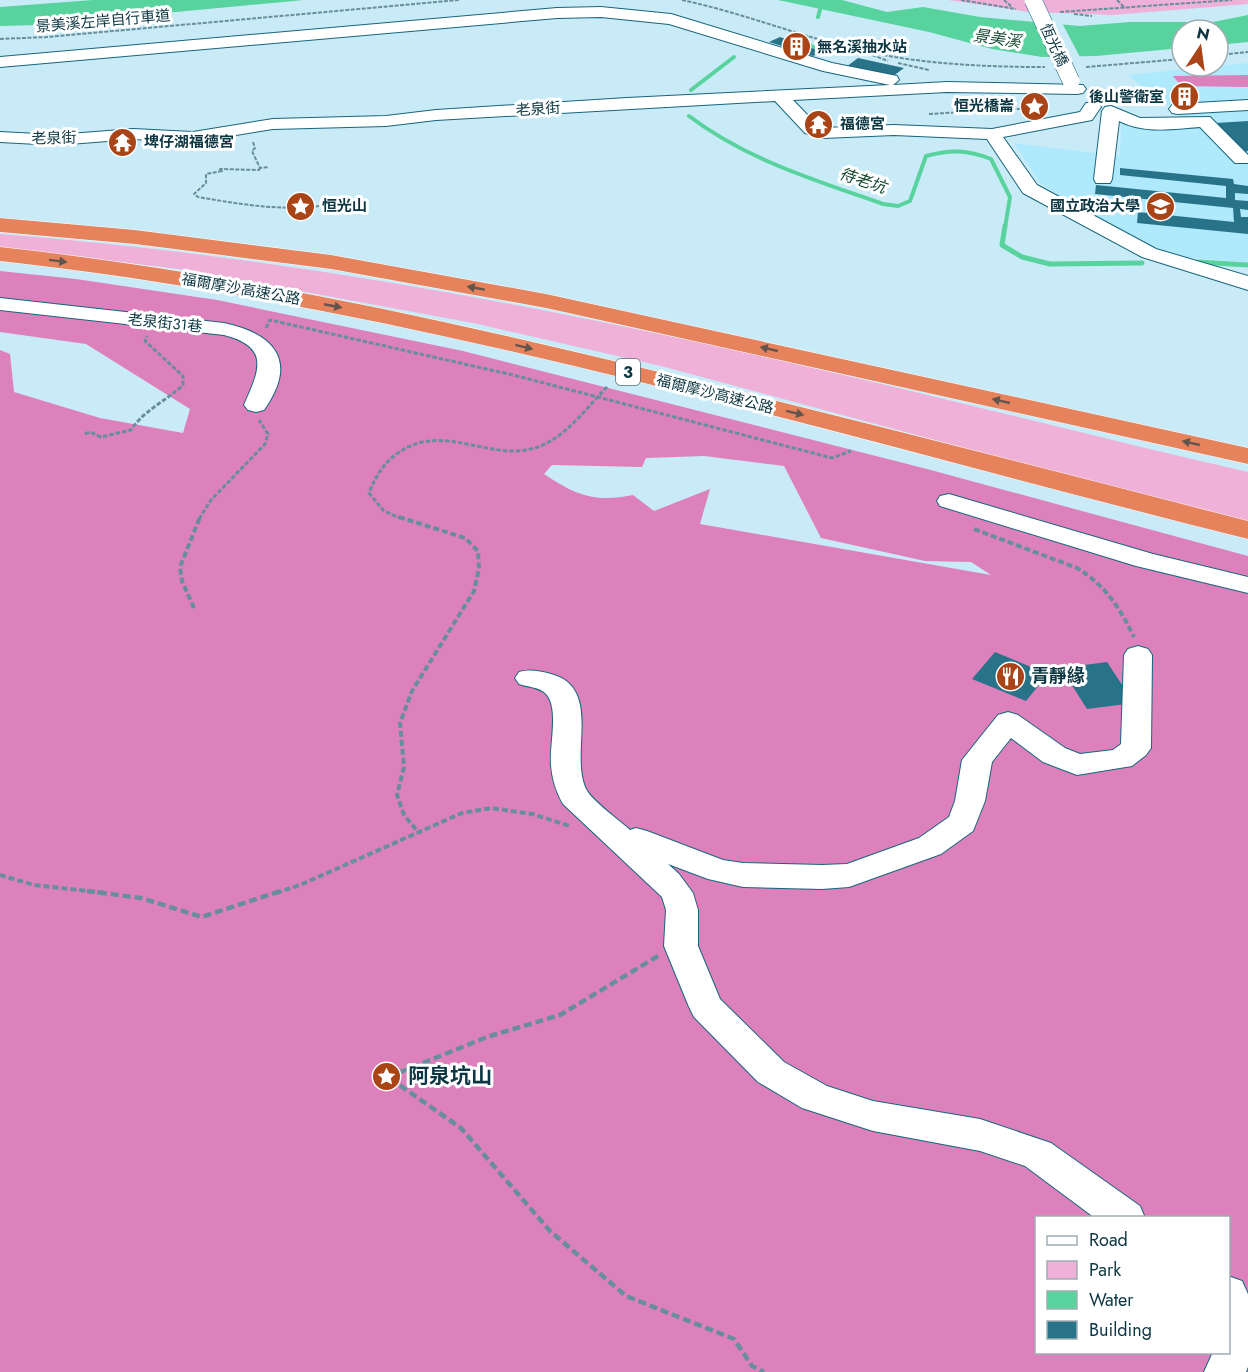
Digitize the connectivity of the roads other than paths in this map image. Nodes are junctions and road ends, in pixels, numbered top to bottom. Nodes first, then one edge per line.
1 (1033, 0) edge
2 (0, 62) edge
3 (900, 71) dead end
4 (947, 87) junction
5 (1044, 88) junction
6 (1077, 89) junction
7 (780, 96) junction
8 (1248, 105) edge
9 (1092, 107) junction
10 (1111, 111) junction
11 (1248, 119) edge
12 (1204, 122) junction
13 (992, 134) junction
14 (8, 137) edge
15 (82, 149) dead end
16 (1242, 159) dead end
17 (1103, 179) dead end
18 (0, 225) edge
19 (0, 254) edge
20 (1248, 284) edge
21 (0, 304) edge
22 (255, 405) road end
23 (1248, 456) edge
24 (949, 501) dead end
25 (1248, 530) edge
26 (1248, 585) edge
27 (1138, 655) road end
28 (529, 678) dead end
29 (625, 843) junction
30 (1123, 1216) edge
31 (1230, 1300) edge
32 (1225, 1372) edge

1 - 6 street, 恆光橋, bridge
2 - 4 street
3 - 5 street
4 - 5 street, 老泉街
4 - 7 street, 老泉街
5 - 6 street, 老泉街
6 - 9 street, 恆光橋
7 - 13 street
7 - 14 street, 老泉街
8 - 10 street
9 - 10 street
9 - 13 street
10 - 12 street
10 - 17 street
11 - 12 street
12 - 16 street
13 - 20 street
14 - 15 street
23 -> 18 highway, 福爾摩沙高速公路
19 -> 25 highway, 福爾摩沙高速公路 / 3
21 - 22 street, 老泉街31巷
24 - 26 street
27 - 29 street
28 - 29 street
29 - 30 street
31 - 32 street

